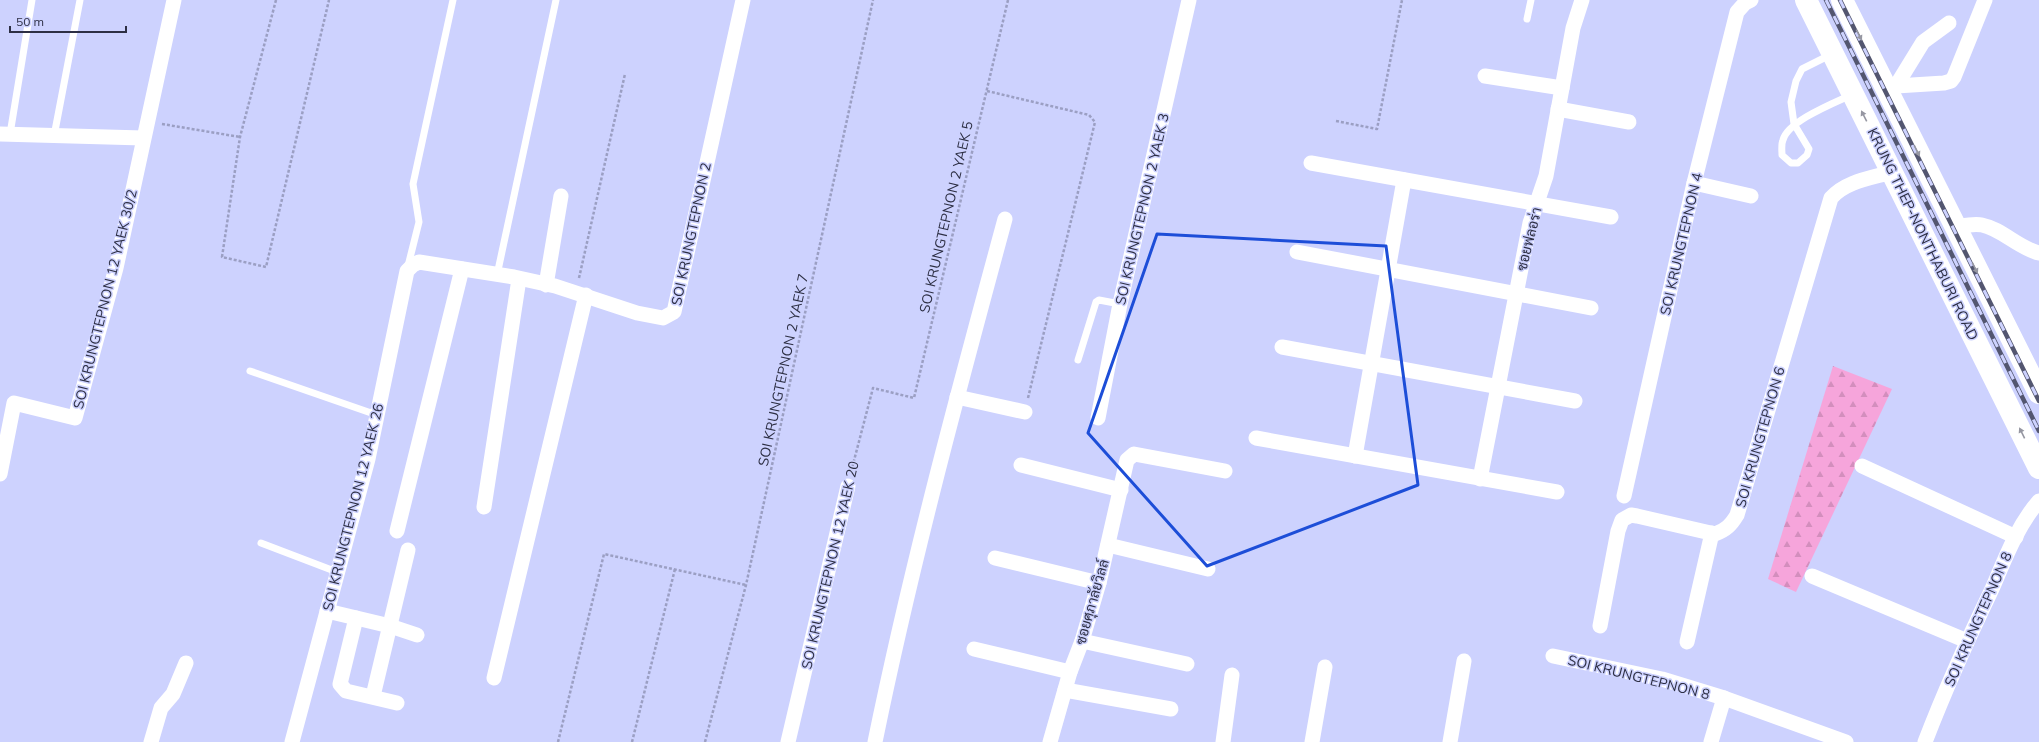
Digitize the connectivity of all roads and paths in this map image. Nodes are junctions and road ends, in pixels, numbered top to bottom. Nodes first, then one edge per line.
1 (32, 0) edge
2 (80, 0) edge
3 (174, 0) edge
4 (276, 0) edge
5 (329, 0) edge
6 (453, 0) edge
7 (556, 0) edge
8 (743, 0) edge
9 (873, 0) edge
10 (1008, 0) edge
11 (1189, 0) edge
12 (1402, 0) edge
13 (1531, 0) edge
14 (1582, 0) edge
15 (1751, 0) edge
16 (1806, 0) edge
17 (1842, 0) edge
18 (1985, 0) edge
19 (1527, 19) dead end
20 (1949, 23) dead end
21 (1833, 54) junction
22 (625, 74) dead end
23 (1485, 76) dead end
24 (1562, 88) junction
25 (1891, 88) junction
26 (987, 91) junction
27 (1853, 94) junction
28 (1558, 109) junction
29 (147, 121) junction
30 (1336, 121) dead end
31 (1629, 122) dead end
32 (1794, 124) junction
33 (5, 134) edge
34 (54, 136) junction
35 (240, 137) junction
36 (143, 138) junction
37 (1310, 163) dead end
38 (1892, 172) junction
39 (1404, 180) junction
40 (1694, 183) junction
41 (561, 196) dead end
42 (1751, 196) dead end
43 (1537, 203) junction
44 (1611, 217) dead end
45 (1005, 219) dead end
46 (1954, 227) junction
47 (1297, 252) dead end
48 (2039, 253) edge
49 (462, 269) junction
50 (1388, 270) junction
51 (407, 271) junction
52 (497, 275) junction
53 (519, 279) junction
54 (546, 285) junction
55 (581, 294) junction
56 (1516, 294) junction
57 (1120, 304) junction
58 (1591, 308) dead end
59 (1282, 347) dead end
60 (1078, 360) dead end
61 (1371, 363) junction
62 (250, 371) dead end
63 (1498, 387) junction
64 (873, 388) joint
65 (2039, 393) edge
66 (957, 397) junction
67 (1575, 401) dead end
68 (1025, 412) joint
69 (377, 415) junction
70 (1098, 418) dead end
71 (1256, 438) dead end
72 (1355, 456) junction
73 (1021, 465) dead end
74 (1862, 466) dead end
75 (2039, 468) edge
76 (1225, 471) dead end
77 (0, 474) edge
78 (1480, 479) junction
79 (848, 486) joint
80 (1122, 490) junction
81 (1557, 492) dead end
82 (1624, 496) dead end
83 (2039, 501) edge
84 (484, 507) dead end
85 (397, 531) dead end
86 (1712, 533) junction
87 (2016, 537) junction
88 (261, 543) dead end
89 (1108, 545) junction
90 (408, 550) dead end
91 (995, 558) dead end
92 (675, 569) junction
93 (1208, 569) dead end
94 (337, 572) junction
95 (1812, 576) dead end
96 (1099, 583) junction
97 (746, 585) junction
98 (327, 611) junction
99 (356, 618) junction
100 (390, 626) junction
101 (1600, 626) dead end
102 (417, 635) dead end
103 (1082, 641) junction
104 (1967, 641) junction
105 (1687, 642) dead end
106 (974, 649) dead end
107 (1553, 656) dead end
108 (1464, 661) dead end
109 (186, 663) dead end
110 (1187, 664) dead end
111 (1325, 667) dead end
112 (1070, 672) junction
113 (1232, 675) dead end
114 (494, 678) dead end
115 (1065, 690) junction
116 (373, 696) junction
117 (1724, 698) junction
118 (397, 703) dead end
119 (1171, 710) dead end
120 (152, 742) edge
121 (292, 742) edge
122 (558, 742) edge
123 (632, 742) edge
124 (705, 742) edge
125 (788, 742) edge
126 (874, 742) edge
127 (1050, 742) edge
128 (1223, 742) edge
129 (1312, 742) edge
130 (1450, 742) edge
131 (1711, 742) edge
132 (1846, 742) edge
133 (1925, 742) edge

1 - 33 lane
2 - 34 lane
3 - 29 street, SOI KRUNGTEPNON 12 YAEK 30/2
4 - 35 path
5 - 35 path
6 - 51 lane
7 - 52 lane
8 - 55 street, SOI KRUNGTEPNON 2
9 - 97 path, SOI KRUNGTEPNON 2 YAEK 7
10 - 26 path, SOI KRUNGTEPNON 2 YAEK 5
11 - 57 street, SOI KRUNGTEPNON 2 YAEK 3
12 - 30 path
13 - 19 lane
14 - 24 street, ซอยฟลอร่า
15 - 40 street, SOI KRUNGTEPNON 4
16 - 21 main road, KRUNG THEP-NONTHABURI ROAD
17 -> 25 main road
18 - 25 street
20 - 25 street
21 - 27 main road, KRUNG THEP-NONTHABURI ROAD
21 - 32 lane
22 - 55 path
23 - 24 street
24 - 28 street, ซอยฟลอร่า
25 -> 46 main road
26 - 64 path, SOI KRUNGTEPNON 2 YAEK 5
26 - 68 path
27 - 32 lane
38 -> 27 main road, KRUNG THEP-NONTHABURI ROAD
28 - 31 street
28 - 43 street, ซอยฟลอร่า
29 - 35 path
29 - 36 street, SOI KRUNGTEPNON 12 YAEK 30/2
32 - 32 lane
33 - 34 street
34 - 36 street
36 - 77 street, SOI KRUNGTEPNON 12 YAEK 30/2
37 - 39 street
75 -> 38 main road, KRUNG THEP-NONTHABURI ROAD
38 - 86 street, SOI KRUNGTEPNON 6
39 - 43 street
39 - 50 street
40 - 42 street
40 - 82 street, SOI KRUNGTEPNON 4
41 - 54 street
43 - 44 street
43 - 56 street, ซอยฟลอร่า
45 - 66 street
46 - 48 street
46 -> 65 main road
47 - 50 street
49 - 51 street, SOI KRUNGTEPNON 2
49 - 52 street, SOI KRUNGTEPNON 2
49 - 85 street
50 - 56 street
50 - 61 street
51 - 69 street, SOI KRUNGTEPNON 12 YAEK 26
52 - 53 street, SOI KRUNGTEPNON 2
53 - 54 street, SOI KRUNGTEPNON 2
53 - 84 street
54 - 55 street, SOI KRUNGTEPNON 2
55 - 114 street
56 - 58 street
56 - 63 street, ซอยฟลอร่า
57 - 60 lane
57 - 70 street, SOI KRUNGTEPNON 2 YAEK 3
59 - 61 street
61 - 63 street
61 - 72 street
62 - 69 lane
63 - 67 street
63 - 78 street, ซอยฟลอร่า
64 - 79 path, SOI KRUNGTEPNON 12 YAEK 20
66 - 68 street
66 - 126 street
69 - 94 street, SOI KRUNGTEPNON 12 YAEK 26
71 - 72 street
72 - 78 street
73 - 80 street
74 - 87 street
76 - 80 street, ซอยศุภาลัยวิลล์
78 - 81 street
79 - 125 street, SOI KRUNGTEPNON 12 YAEK 20
80 - 89 street, ซอยศุภาลัยวิลล์
83 - 87 street, SOI KRUNGTEPNON 8
86 - 101 street
86 - 105 street
87 - 104 street, SOI KRUNGTEPNON 8
88 - 94 lane
89 - 93 street
89 - 96 street, ซอยศุภาลัยวิลล์
90 - 100 street
91 - 96 street
92 - 97 path
92 - 122 path
92 - 123 path
94 - 98 street, SOI KRUNGTEPNON 12 YAEK 26
95 - 104 street
96 - 103 street, ซอยศุภาลัยวิลล์
97 - 124 path, SOI KRUNGTEPNON 2 YAEK 7
98 - 99 street
98 - 121 street, SOI KRUNGTEPNON 12 YAEK 26
99 - 100 street
99 - 116 street
100 - 102 street
100 - 116 street
103 - 110 street
103 - 112 street, ซอยศุภาลัยวิลล์
104 - 133 street, SOI KRUNGTEPNON 8
106 - 112 street
107 - 117 street, SOI KRUNGTEPNON 8
108 - 130 street
109 - 120 street
111 - 129 street
112 - 115 street, ซอยศุภาลัยวิลล์
113 - 128 street
115 - 119 street
115 - 127 street, ซอยศุภาลัยวิลล์
116 - 118 street
117 - 131 street, SOI KRUNGTEPNON 8
117 - 132 street, SOI KRUNGTEPNON 8

